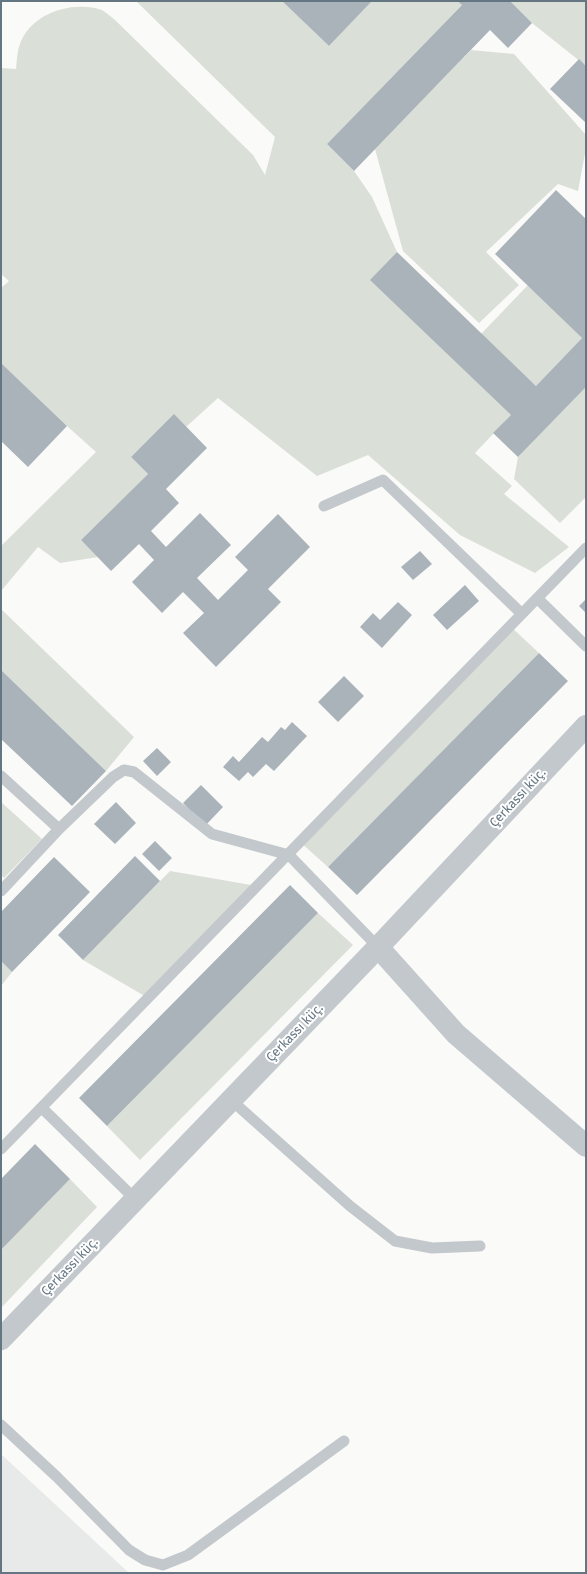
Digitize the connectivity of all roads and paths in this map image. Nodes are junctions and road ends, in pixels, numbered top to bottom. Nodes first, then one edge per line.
1 (324, 506) dead end
2 (586, 548) edge
3 (537, 598) junction
4 (522, 614) junction
5 (586, 646) edge
6 (586, 726) edge
7 (1, 776) edge
8 (59, 829) junction
9 (289, 855) junction
10 (1, 891) edge
11 (378, 948) junction
12 (230, 1099) junction
13 (42, 1108) junction
14 (586, 1146) edge
15 (1, 1149) edge
16 (135, 1199) junction
17 (480, 1246) dead end
18 (1, 1339) edge
19 (1, 1425) edge
20 (344, 1441) dead end

1 - 4 lane
2 - 3 lane
3 - 4 lane
3 - 5 lane
4 - 9 lane
6 - 11 street, Çerkassı küç.
7 - 8 lane
8 - 9 lane
8 - 10 lane
9 - 11 lane
9 - 13 lane
11 - 12 street, Çerkassı küç.
11 - 14 street
12 - 16 street, Çerkassı küç.
12 - 17 lane
13 - 15 lane
13 - 16 lane
16 - 18 street, Çerkassı küç.
19 - 20 lane

